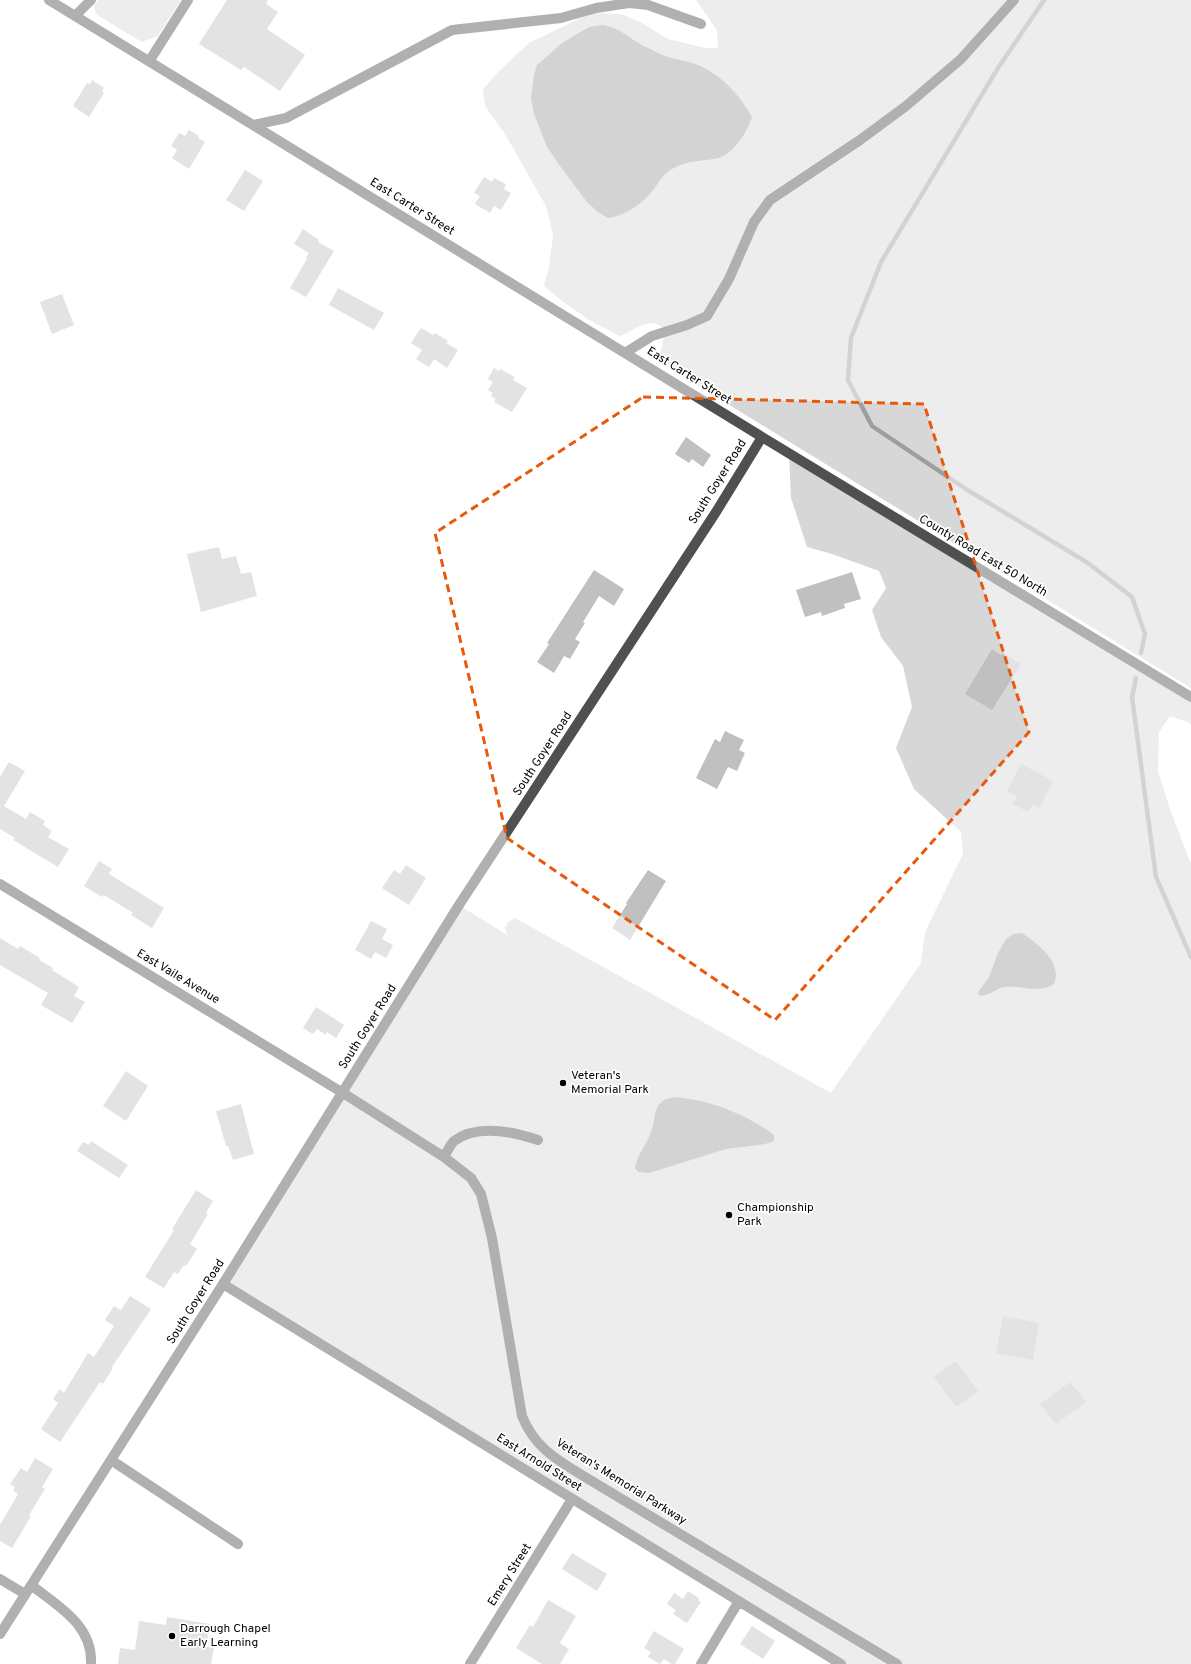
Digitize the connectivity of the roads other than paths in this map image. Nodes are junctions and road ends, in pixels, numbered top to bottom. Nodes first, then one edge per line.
1 (49, 0) edge
2 (91, 0) edge
3 (188, 0) edge
4 (1014, 0) edge
5 (650, 3) edge
6 (75, 16) junction
7 (701, 24) dead end
8 (150, 60) junction
9 (253, 125) junction
10 (625, 352) junction
11 (762, 436) junction
12 (1191, 697) edge
13 (0, 884) edge
14 (342, 1093) junction
15 (538, 1140) dead end
16 (444, 1157) junction
17 (224, 1284) junction
18 (111, 1460) junction
19 (572, 1499) junction
20 (238, 1544) dead end
21 (0, 1579) edge
22 (31, 1585) junction
23 (25, 1594) junction
24 (739, 1601) junction
25 (0, 1634) edge
26 (91, 1664) edge
27 (470, 1664) edge
28 (702, 1664) edge
29 (841, 1664) edge
30 (897, 1664) edge

1 - 6 street, East Carter Street
2 - 6 street
3 - 8 street
4 - 10 street
5 - 7 street
5 - 9 street
6 - 8 street, East Carter Street
8 - 9 street, East Carter Street
9 - 10 street, East Carter Street
10 - 11 street, East Carter Street
11 - 12 street, County Road East 50 North
11 - 14 street, South Goyer Road
13 - 14 street, East Vaile Avenue
14 - 16 street, Veteran's Memorial Parkway
14 - 17 street, South Goyer Road
15 - 16 street
16 - 30 street, Veteran's Memorial Parkway
17 - 18 street, South Goyer Road
17 - 19 street, East Arnold Street
18 - 20 street
18 - 22 street, South Goyer Road
19 - 24 street, East Arnold Street
19 - 27 street, Emery Street
21 - 23 street
22 - 23 street, South Goyer Road
22 - 26 street
23 - 25 street, South Goyer Road
24 - 28 street
24 - 29 street, East Arnold Street

